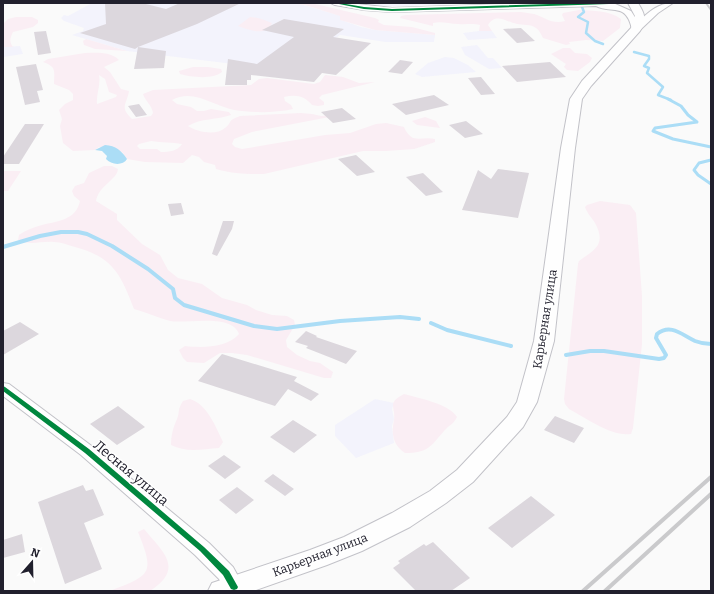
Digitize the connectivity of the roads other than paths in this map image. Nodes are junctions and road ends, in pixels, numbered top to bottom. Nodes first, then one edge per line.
1 (335, 3) edge
2 (609, 3) edge
3 (633, 3) edge
4 (669, 3) edge
5 (590, 4) edge
6 (636, 29) junction
7 (3, 388) edge
8 (230, 590) edge

1 - 5 street
2 - 5 street
3 - 6 main road
4 - 6 street
5 - 6 street
6 - 8 main road, Карьерная улица
7 - 8 street, Лесная улица

